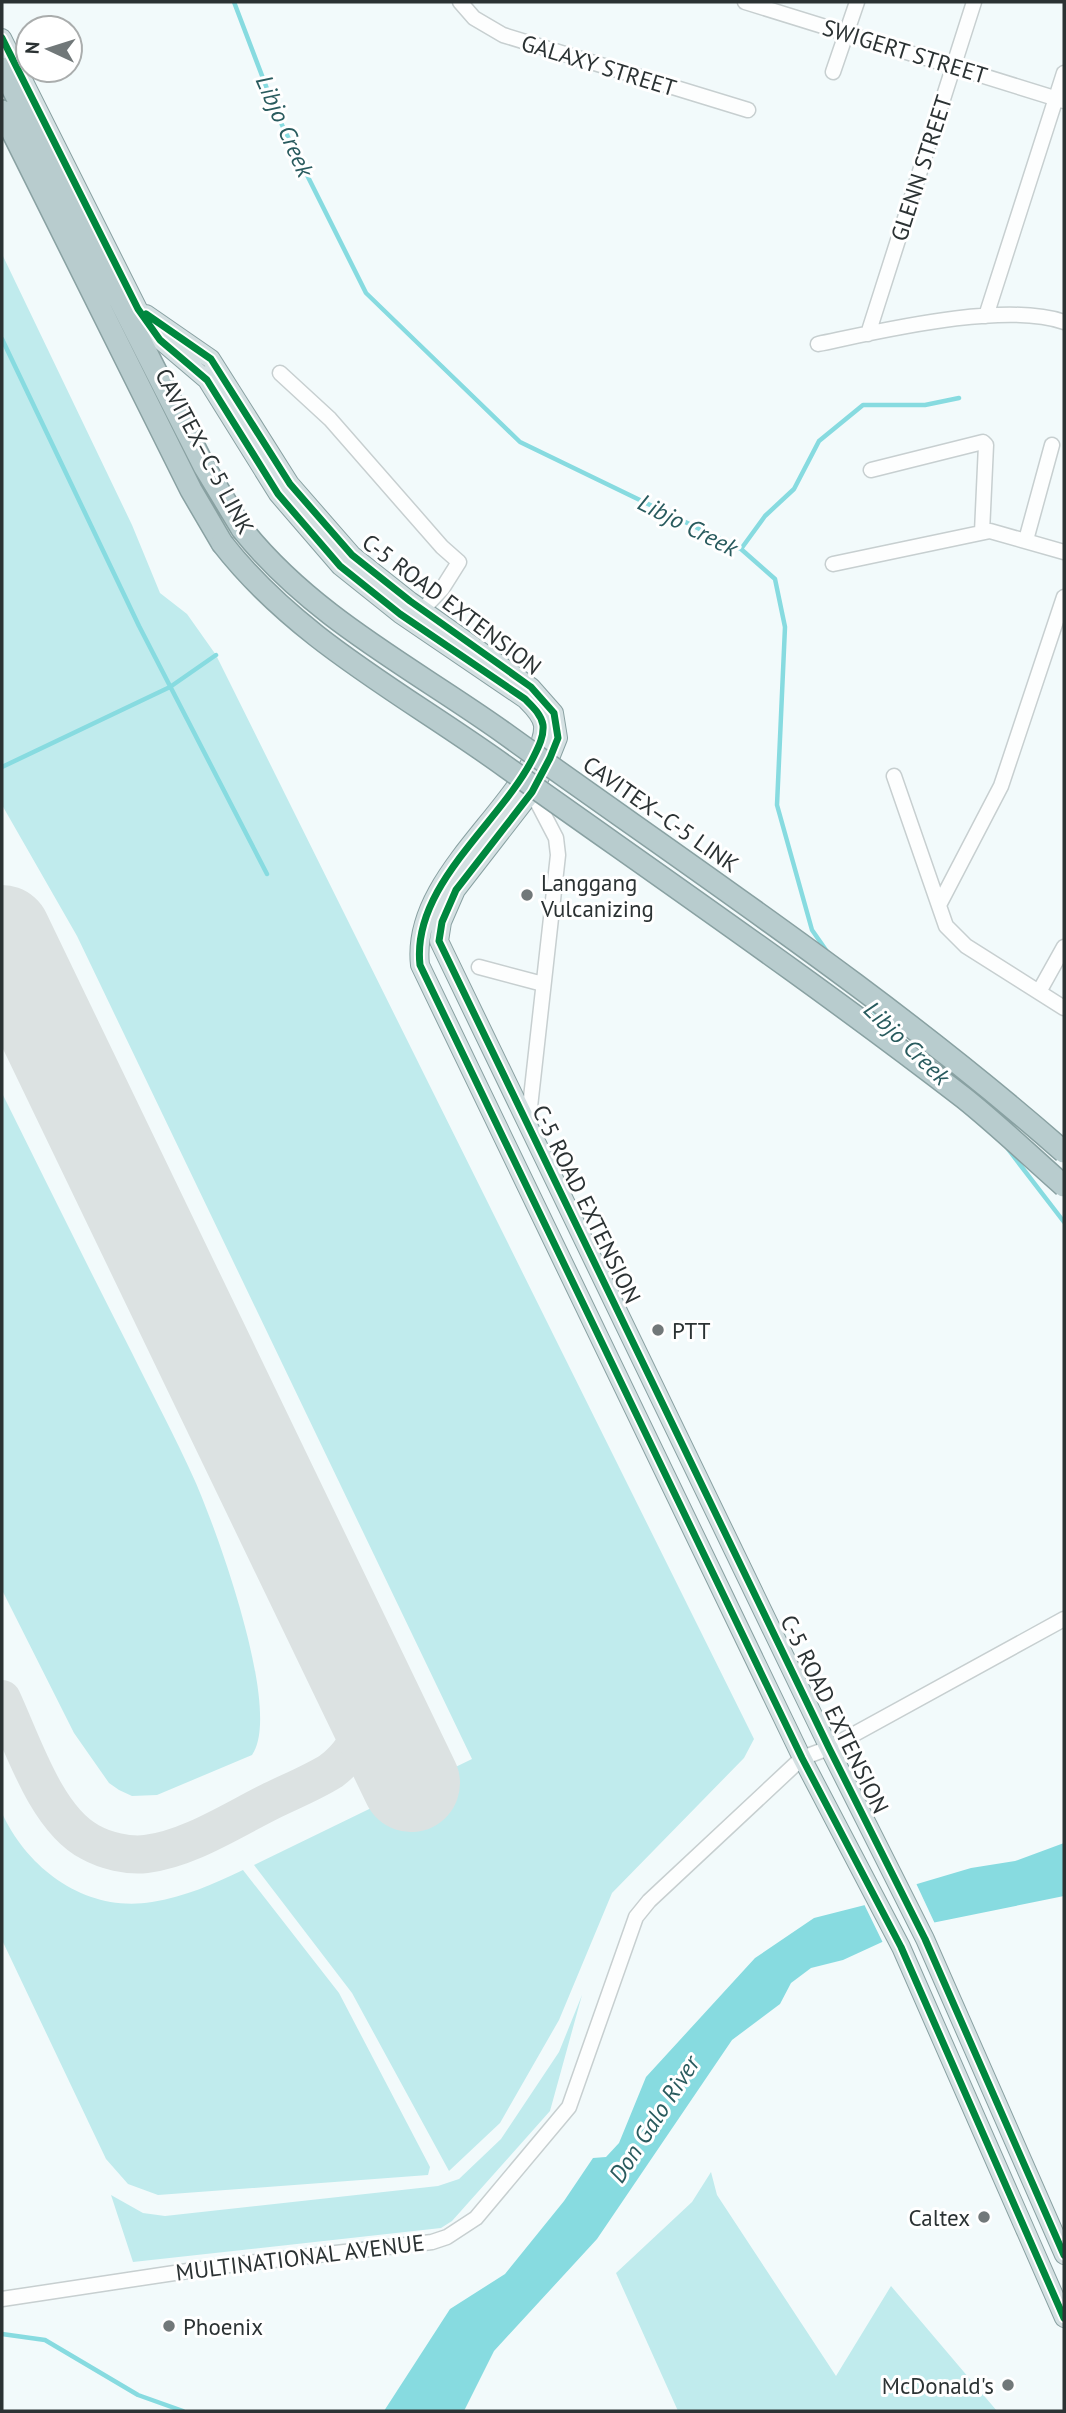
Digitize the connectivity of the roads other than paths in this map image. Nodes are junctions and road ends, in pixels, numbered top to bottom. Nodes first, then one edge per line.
1 (460, 2) edge
2 (745, 2) edge
3 (857, 2) edge
4 (974, 2) edge
5 (846, 34) junction
6 (2, 38) edge
7 (954, 65) junction
8 (2, 68) edge
9 (833, 72) dead end
10 (1064, 73) edge
11 (1060, 100) edge
12 (748, 110) dead end
13 (2, 111) edge
14 (138, 309) junction
15 (986, 316) junction
16 (1064, 322) edge
17 (868, 334) junction
18 (818, 344) dead end
19 (280, 373) dead end
20 (1052, 445) dead end
21 (871, 470) dead end
22 (982, 532) junction
23 (1026, 540) junction
24 (1064, 552) edge
25 (833, 564) dead end
26 (1064, 597) edge
27 (422, 610) junction
28 (894, 776) dead end
29 (532, 792) junction
30 (939, 905) junction
31 (1064, 947) edge
32 (479, 967) dead end
33 (542, 985) junction
34 (1040, 990) junction
35 (1064, 1008) edge
36 (528, 1127) junction
37 (1064, 1152) edge
38 (1064, 1186) edge
39 (1064, 1619) edge
40 (829, 1748) junction
41 (802, 1758) junction
42 (1064, 2255) edge
43 (1060, 2294) edge
44 (2, 2299) edge
45 (1064, 2318) edge

1 - 12 street, GALAXY STREET
2 - 5 street, SWIGERT STREET
3 - 5 street
4 - 7 street, GLENN STREET
5 - 7 street, SWIGERT STREET
5 - 9 street
6 - 14 main road, C-5 ROAD EXTENSION
7 - 11 street, SWIGERT STREET
7 - 17 street, GLENN STREET
8 - 37 highway, CAVITEX–C-5 LINK, bridge
10 - 11 street
11 - 15 street
13 - 38 highway, CAVITEX–C-5 LINK, bridge
14 - 27 main road, C-5 ROAD EXTENSION
14 - 41 main road, C-5 ROAD EXTENSION
15 - 16 street
15 - 17 street
17 - 18 street
19 - 27 street
20 - 23 street
21 - 22 street
22 - 23 street
22 - 25 street
23 - 24 street
26 - 30 street
27 - 29 main road, C-5 ROAD EXTENSION
28 - 30 street
29 - 33 street
29 - 36 main road, C-5 ROAD EXTENSION
30 - 34 street
31 - 34 street
32 - 33 street
33 - 36 street
34 - 35 street
36 - 40 main road, C-5 ROAD EXTENSION
39 - 40 street, MULTINATIONAL AVENUE
40 - 41 street, MULTINATIONAL AVENUE
40 - 42 main road, C-5 ROAD EXTENSION
41 - 43 main road, C-5 ROAD EXTENSION
41 - 44 street, MULTINATIONAL AVENUE
43 - 45 main road, C-5 ROAD EXTENSION

